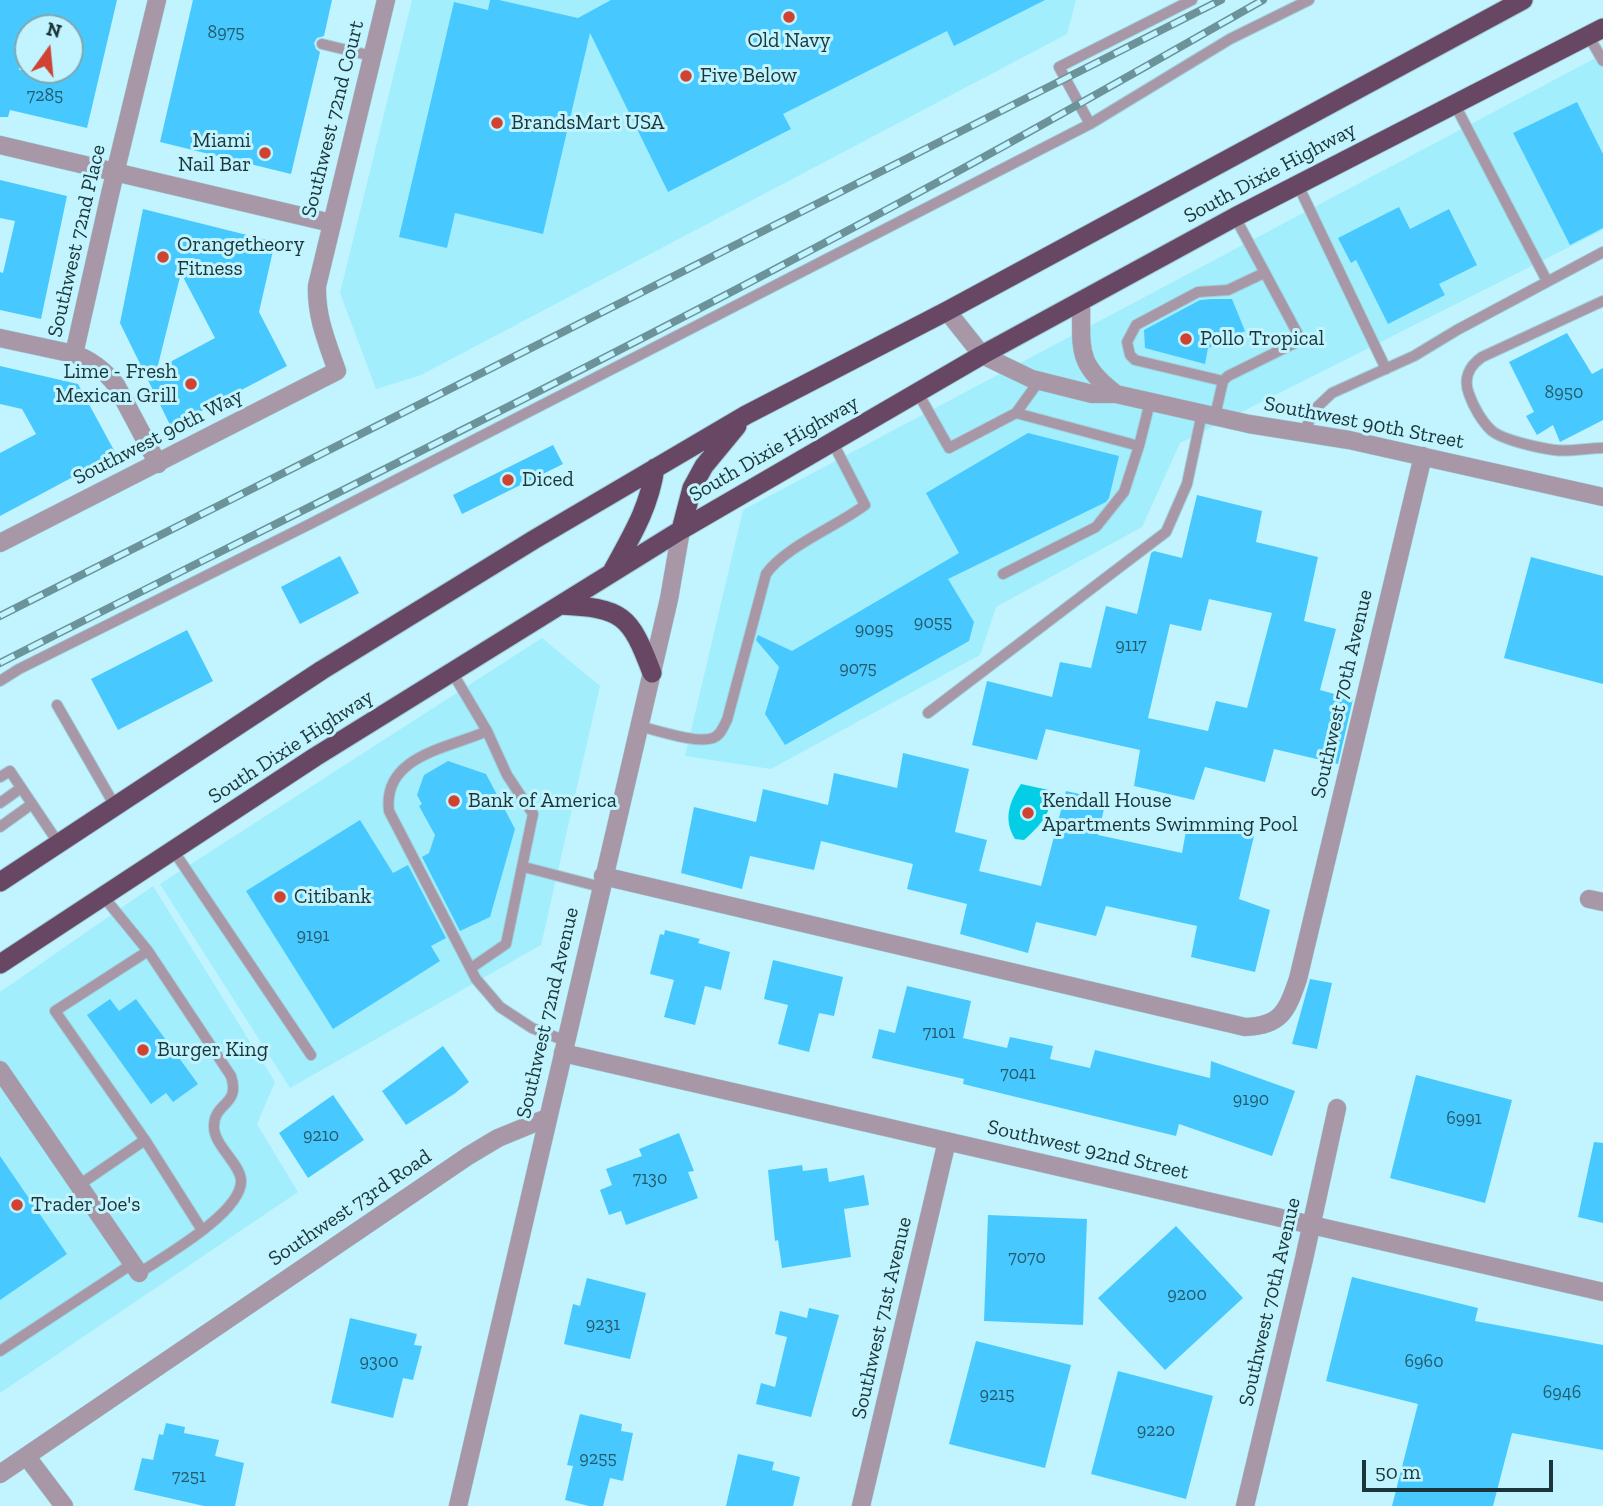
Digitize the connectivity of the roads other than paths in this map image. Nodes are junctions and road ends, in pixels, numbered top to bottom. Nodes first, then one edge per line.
1 (157, 0) edge
2 (386, 0) edge
3 (1192, 0) edge
4 (1309, 0) edge
5 (1523, 0) edge
6 (1596, 32) edge
7 (322, 44) dead end
8 (372, 55) junction
9 (1603, 61) edge
10 (1454, 103) junction
11 (1090, 124) junction
12 (0, 145) edge
13 (116, 172) junction
14 (1297, 183) junction
15 (1235, 217) junction
16 (331, 223) junction
17 (1603, 252) edge
18 (1264, 273) junction
19 (1547, 281) junction
20 (1080, 301) junction
21 (1603, 301) edge
22 (947, 311) junction
23 (0, 338) edge
24 (74, 354) junction
25 (982, 355) junction
26 (1386, 369) junction
27 (337, 371) joint
28 (1039, 381) junction
29 (1223, 381) junction
30 (918, 393) junction
31 (1116, 394) junction
32 (1150, 402) junction
33 (1016, 413) junction
34 (746, 415) junction
35 (1208, 415) junction
36 (1304, 432) junction
37 (832, 443) junction
38 (1139, 446) junction
39 (1603, 449) edge
40 (1423, 456) junction
41 (158, 464) junction
42 (656, 468) junction
43 (1603, 497) edge
44 (681, 530) junction
45 (0, 543) edge
46 (610, 574) junction
47 (1003, 574) dead end
48 (559, 605) junction
49 (452, 672) junction
50 (652, 673) junction
51 (0, 681) edge
52 (57, 705) dead end
53 (928, 712) dead end
54 (639, 726) junction
55 (488, 731) junction
56 (0, 777) edge
57 (21, 788) junction
58 (0, 803) edge
59 (32, 804) junction
60 (115, 806) junction
61 (0, 827) edge
62 (59, 844) junction
63 (173, 850) junction
64 (524, 867) junction
65 (602, 882) junction
66 (0, 883) edge
67 (103, 896) junction
68 (148, 951) junction
69 (0, 964) edge
70 (471, 968) junction
71 (564, 1047) junction
72 (311, 1055) dead end
73 (2, 1075) edge
74 (1336, 1108) dead end
75 (547, 1118) junction
76 (145, 1140) junction
77 (947, 1141) junction
78 (79, 1185) junction
79 (1312, 1224) junction
80 (202, 1230) junction
81 (136, 1268) junction
82 (1603, 1292) edge
83 (0, 1351) edge
84 (27, 1457) junction
85 (0, 1474) edge
86 (64, 1506) edge
87 (458, 1506) edge
88 (861, 1506) edge
89 (1245, 1506) edge

1 - 13 street, Southwest 72nd Place
2 - 8 street, Southwest 72nd Court
3 - 11 lane
4 - 11 lane
5 - 22 highway, South Dixie Highway
6 - 9 lane
6 - 10 highway, South Dixie Highway
7 - 8 lane
8 - 16 street, Southwest 72nd Court
10 - 14 highway, South Dixie Highway
10 - 19 lane
11 - 51 lane
12 - 13 street
13 - 16 street
13 - 24 street, Southwest 72nd Place
14 - 15 highway, South Dixie Highway
14 - 26 lane
15 - 18 lane
15 - 20 highway, South Dixie Highway
16 - 27 street, Southwest 72nd Court
17 - 19 lane
18 - 29 lane
18 - 29 lane
19 - 26 lane
20 - 25 highway, South Dixie Highway
20 - 31 street
21 - 39 lane
22 - 25 street, Southwest 90th Street
22 - 34 highway, South Dixie Highway
23 - 24 street
24 - 41 street, Southwest 72nd Place
25 - 28 street, Southwest 90th Street
25 - 30 highway, South Dixie Highway
26 - 36 lane
27 - 41 street, Southwest 90th Way
28 - 31 street, Southwest 90th Street
28 - 33 lane
29 - 35 lane
30 - 33 lane
30 - 37 highway, South Dixie Highway
31 - 32 street, Southwest 90th Street
32 - 35 street, Southwest 90th Street
32 - 38 lane
33 - 38 lane
34 - 42 highway, South Dixie Highway
34 - 44 highway
35 - 36 street, Southwest 90th Street
35 - 53 lane
36 - 40 street, Southwest 90th Street
37 - 44 highway, South Dixie Highway
37 - 54 lane
38 - 47 lane
40 - 43 street, Southwest 90th Street
40 - 65 street, Southwest 70th Avenue
41 - 45 street, Southwest 90th Way
42 - 46 highway
42 - 60 highway, South Dixie Highway
44 - 46 highway, South Dixie Highway
44 - 50 street, Southwest 72nd Avenue
46 - 48 highway, South Dixie Highway
48 - 49 highway, South Dixie Highway
48 - 50 highway
49 - 55 lane
49 - 63 highway, South Dixie Highway
50 - 54 street, Southwest 72nd Avenue
52 - 60 lane
54 - 65 street, Southwest 72nd Avenue
55 - 64 lane
55 - 70 lane
56 - 57 lane
57 - 58 lane
57 - 59 lane
59 - 61 lane
59 - 62 lane
60 - 62 highway, South Dixie Highway
62 - 66 highway, South Dixie Highway
63 - 67 highway, South Dixie Highway
63 - 72 lane
64 - 65 lane
64 - 70 lane
65 - 71 street, Southwest 72nd Avenue
67 - 68 lane
67 - 69 highway, South Dixie Highway
68 - 76 lane
68 - 80 lane
70 - 71 lane
71 - 75 street, Southwest 72nd Avenue
71 - 77 street, Southwest 92nd Street
73 - 78 street
74 - 79 street, Southwest 70th Avenue
75 - 84 street, Southwest 73rd Road
75 - 87 street, Southwest 72nd Avenue
76 - 78 lane
76 - 80 lane
77 - 79 street, Southwest 92nd Street
77 - 88 street, Southwest 71st Avenue
78 - 81 street
79 - 82 street, Southwest 92nd Street
79 - 89 street, Southwest 70th Avenue
80 - 81 lane
81 - 83 lane
84 - 85 street, Southwest 73rd Road
84 - 86 street

